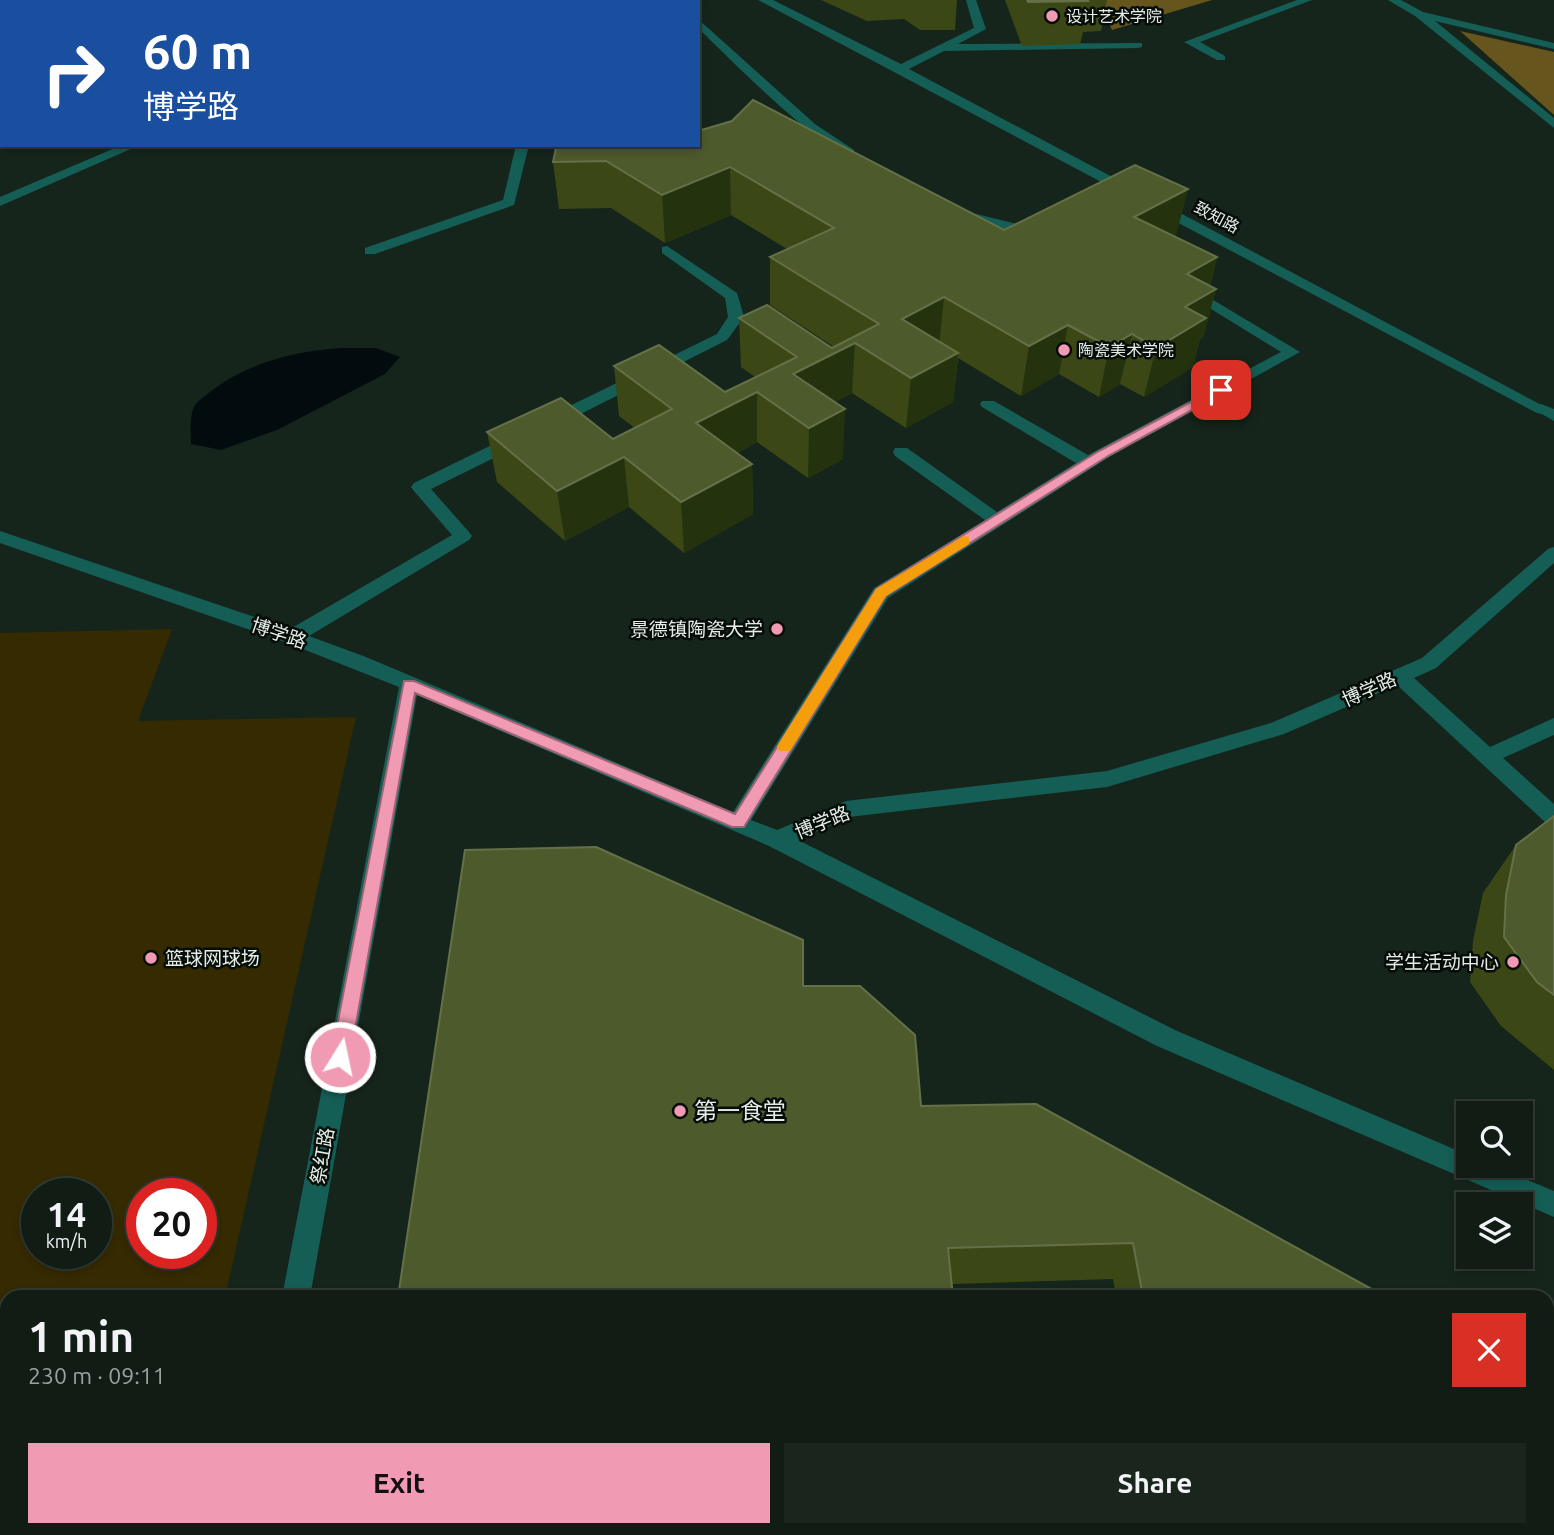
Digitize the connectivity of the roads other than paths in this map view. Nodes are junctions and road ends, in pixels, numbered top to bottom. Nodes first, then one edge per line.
1 (764, 0) edge
2 (971, 0) edge
3 (1307, 0) edge
4 (1393, 0) edge
5 (1419, 14) junction
6 (700, 24) edge
7 (1088, 32) dead end
8 (1138, 45) dead end
9 (1093, 46) junction
10 (1554, 47) edge
11 (942, 48) junction
12 (1220, 58) dead end
13 (900, 69) junction
14 (1554, 124) edge
15 (129, 147) edge
16 (523, 147) edge
17 (856, 158) edge
18 (0, 202) edge
19 (950, 210) edge
20 (1057, 237) edge
21 (667, 250) dead end
22 (370, 251) dead end
23 (1172, 280) edge
24 (988, 404) dead end
25 (1548, 412) edge
26 (901, 452) dead end
27 (1089, 463) junction
28 (997, 520) junction
29 (0, 537) edge
30 (1554, 553) edge
31 (292, 637) junction
32 (1399, 676) junction
33 (409, 685) junction
34 (1554, 726) edge
35 (1486, 757) junction
36 (1554, 817) edge
37 (738, 822) junction
38 (777, 840) junction
39 (1554, 1204) edge
40 (297, 1290) edge

1 - 13 lane, 致知路
2 - 11 lane
3 - 12 lane
4 - 5 lane
5 - 10 lane
5 - 14 lane
6 - 17 lane
7 - 9 lane
8 - 9 lane
9 - 11 lane
11 - 13 lane
13 - 25 lane, 致知路
15 - 18 lane
16 - 22 lane
19 - 20 lane
21 - 31 lane
23 - 27 lane
24 - 27 lane
26 - 28 lane
27 - 28 lane
28 - 37 lane
29 - 31 lane, 博学路
30 - 32 lane, 博学路
31 - 33 lane, 博学路
32 - 35 lane
32 - 38 lane, 博学路
33 - 37 lane, 博学路
33 - 40 lane, 祭红路
34 - 35 lane
35 - 36 lane
37 - 38 lane, 博学路
38 - 39 lane

